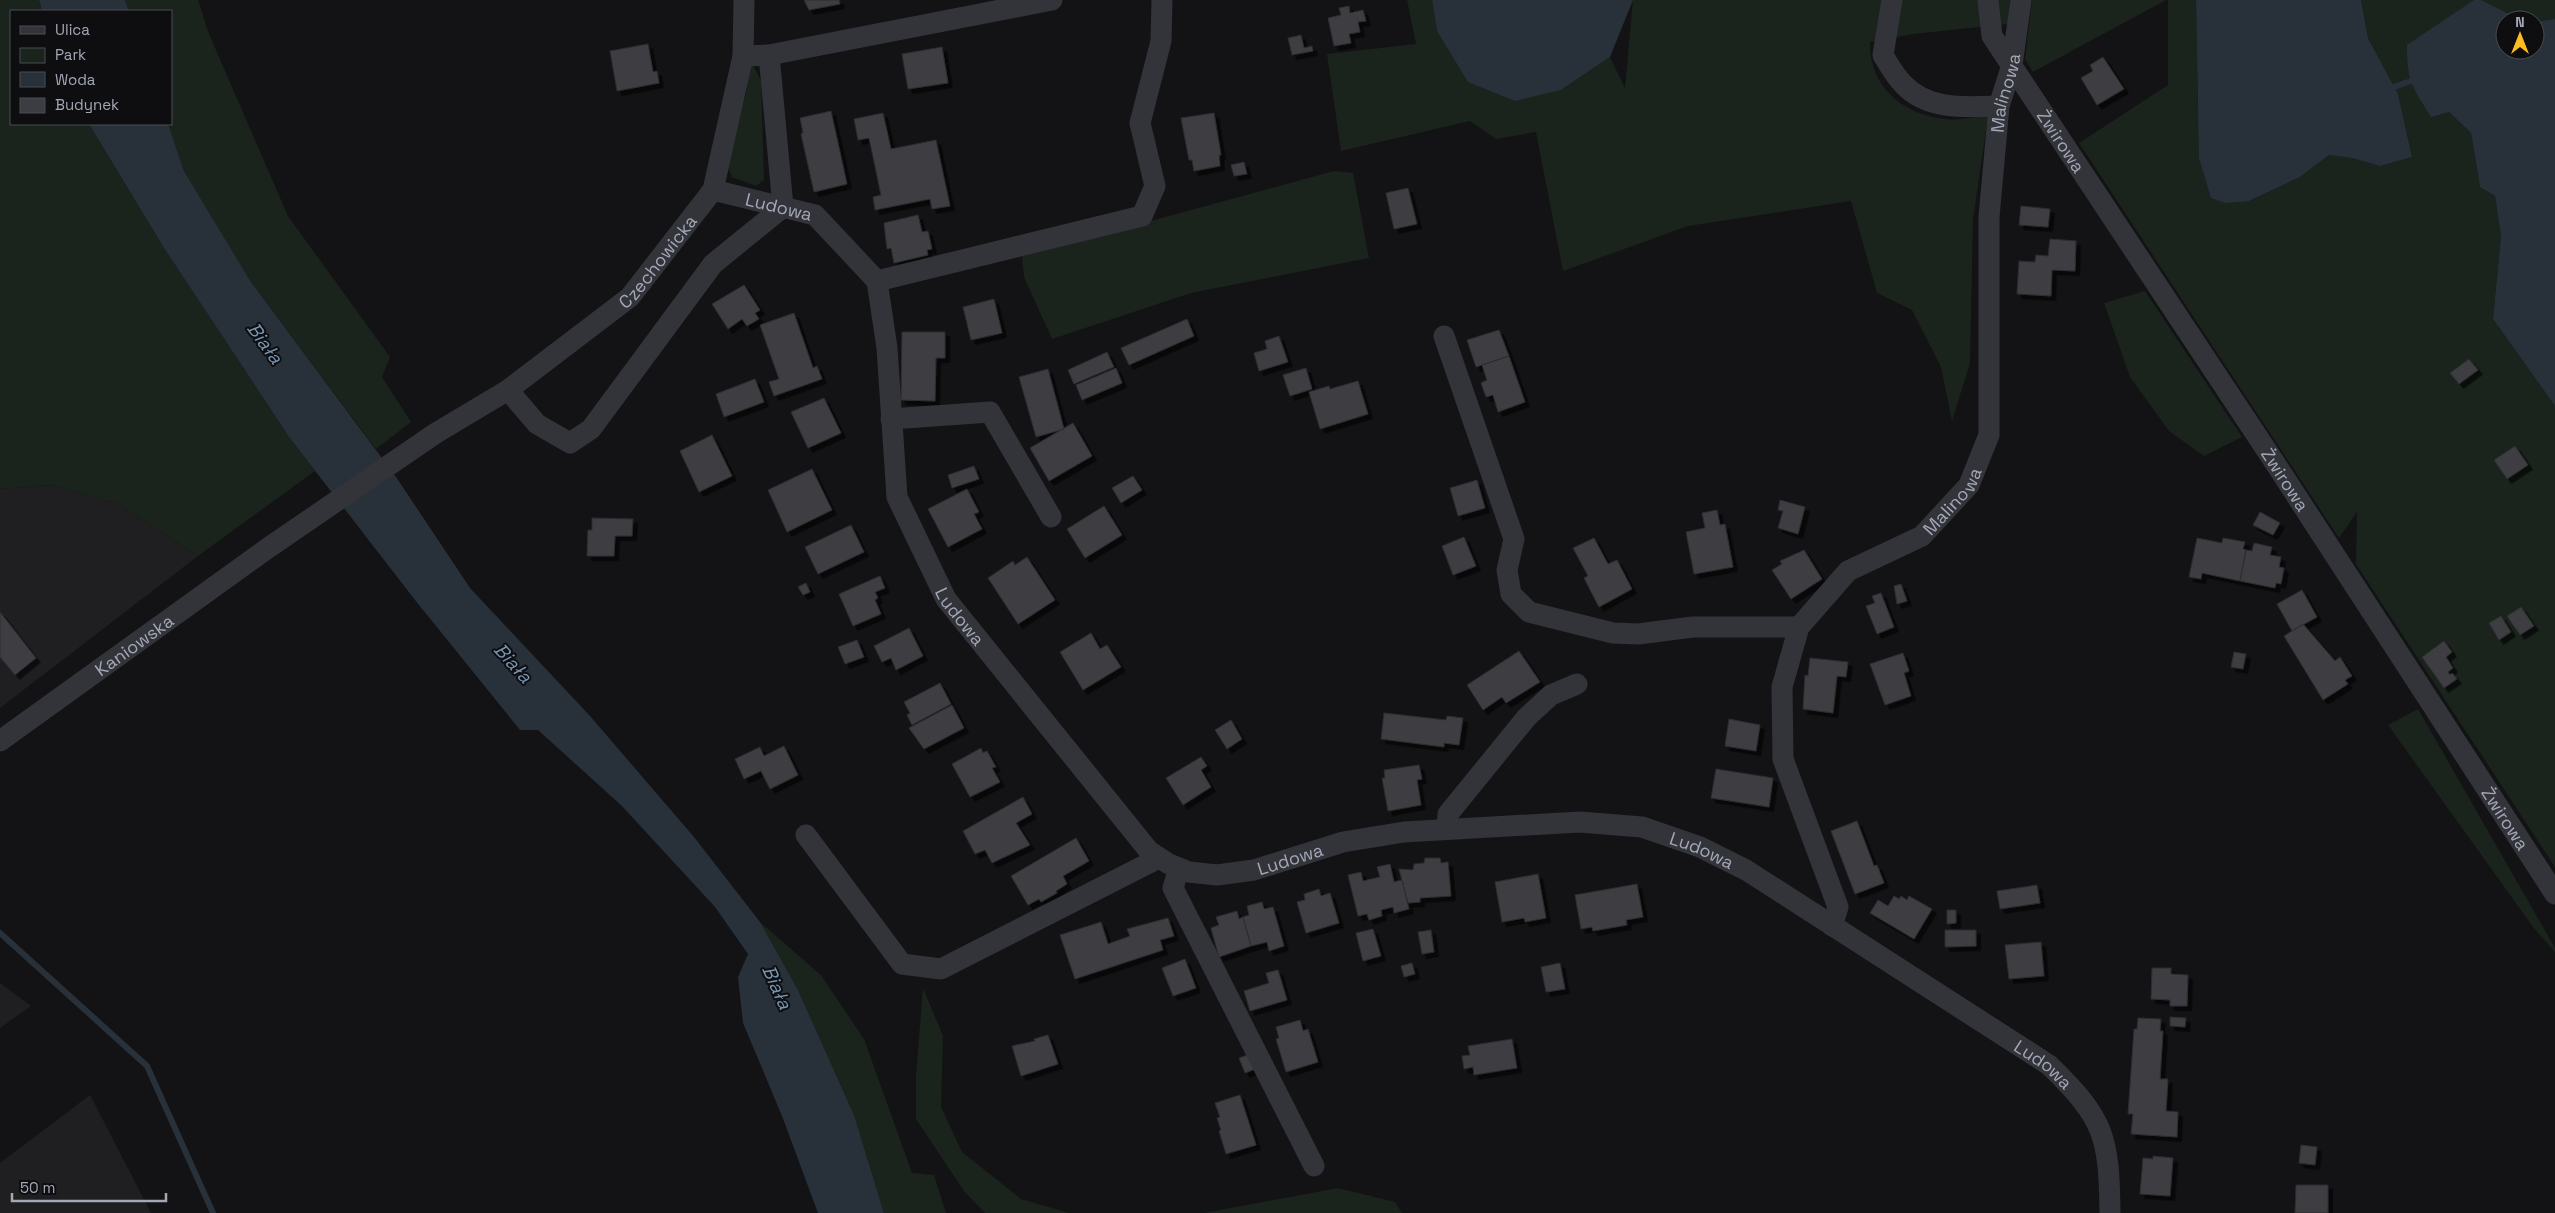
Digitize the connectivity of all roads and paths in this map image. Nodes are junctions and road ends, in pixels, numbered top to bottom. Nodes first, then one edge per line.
1 (744, 0) edge
2 (1052, 0) edge
3 (1162, 0) edge
4 (1892, 0) edge
5 (1988, 0) edge
6 (2021, 0) edge
7 (743, 56) junction
8 (769, 56) junction
9 (2012, 65) junction
10 (1999, 106) junction
11 (713, 190) junction
12 (784, 207) junction
13 (877, 281) junction
14 (1444, 336) dead end
15 (508, 390) junction
16 (891, 419) junction
17 (436, 433) joint
18 (1051, 517) dead end
19 (1799, 627) junction
20 (1577, 684) dead end
21 (0, 741) edge
22 (1447, 829) junction
23 (806, 835) dead end
24 (1159, 858) junction
25 (1180, 868) junction
26 (2555, 894) edge
27 (1832, 926) junction
28 (1314, 1166) dead end
29 (2110, 1213) edge

1 - 7 street, Czechowicka
2 - 8 street
3 - 13 street
4 - 10 street
5 - 9 street, Żwirowa
6 - 9 street, Malinowa
7 - 8 street
7 - 11 street, Czechowicka
8 - 12 street
9 - 10 street, Malinowa
9 - 26 street, Żwirowa
10 - 19 street, Malinowa
11 - 12 street, Ludowa
11 - 15 street, Czechowicka
12 - 13 street, Ludowa
12 - 15 street
13 - 16 street, Ludowa
14 - 19 street
15 - 17 street, Czechowicka
16 - 18 street
16 - 24 street, Ludowa
17 - 21 street, Kaniowska
19 - 27 street, Malinowa
20 - 22 street
22 - 25 street, Ludowa
22 - 27 street, Ludowa
23 - 24 street
24 - 25 street, Ludowa
25 - 28 street
27 - 29 street, Ludowa

